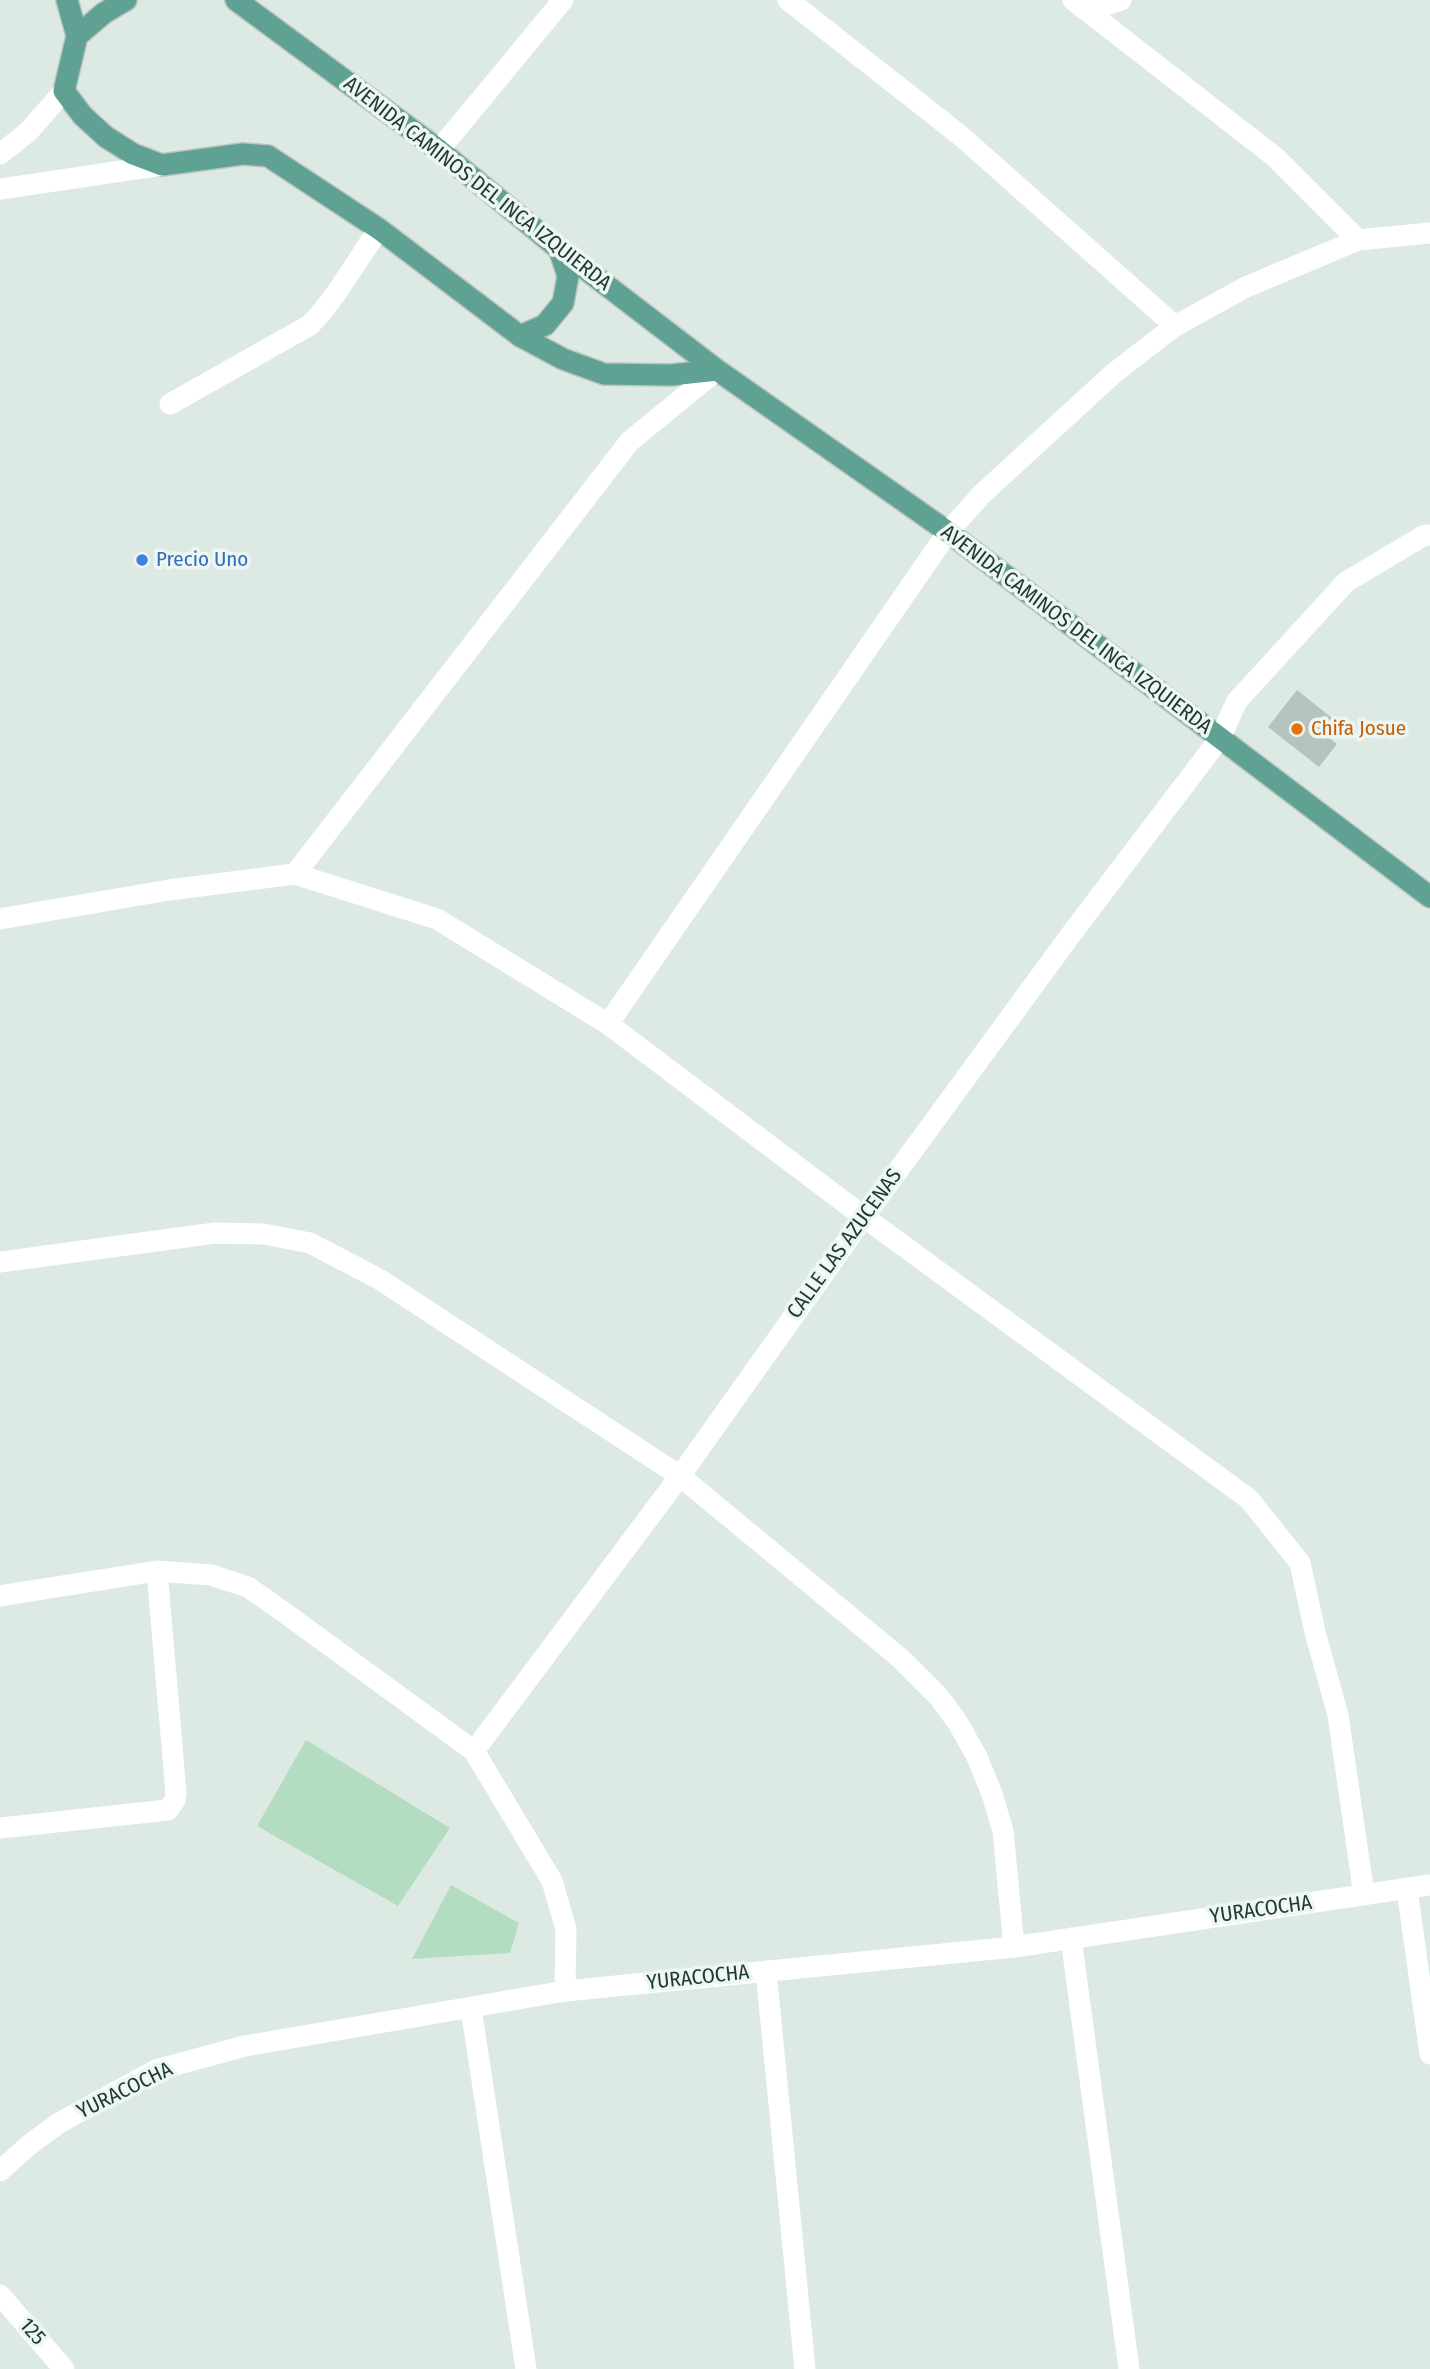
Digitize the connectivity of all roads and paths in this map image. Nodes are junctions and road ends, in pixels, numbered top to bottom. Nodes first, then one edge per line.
1 (67, 0) edge
2 (126, 0) edge
3 (236, 0) edge
4 (563, 0) edge
5 (788, 0) edge
6 (1122, 0) edge
7 (1081, 5) edge
8 (77, 36) junction
9 (64, 91) junction
10 (439, 150) junction
11 (0, 153) edge
12 (162, 165) junction
13 (0, 189) edge
14 (379, 229) junction
15 (1430, 233) edge
16 (1358, 240) junction
17 (559, 249) junction
18 (1175, 326) junction
19 (520, 336) junction
20 (717, 370) junction
21 (170, 404) dead end
22 (947, 532) junction
23 (1430, 535) edge
24 (1220, 738) junction
25 (295, 874) junction
26 (1430, 897) edge
27 (0, 919) edge
28 (608, 1024) junction
29 (864, 1217) junction
30 (0, 1262) edge
31 (680, 1476) junction
32 (158, 1571) junction
33 (0, 1596) edge
34 (474, 1751) junction
35 (0, 1828) edge
36 (1430, 1885) edge
37 (1407, 1889) junction
38 (1364, 1895) junction
39 (1071, 1938) junction
40 (1014, 1947) junction
41 (766, 1971) junction
42 (565, 1991) junction
43 (471, 2008) junction
44 (1430, 2054) edge
45 (0, 2171) edge
46 (0, 2295) edge
47 (64, 2369) edge
48 (526, 2369) edge
49 (805, 2369) edge
50 (1129, 2369) edge

1 - 8 main road
2 - 8 main road
3 - 10 main road, AVENIDA CAMINOS DEL INCA IZQUIERDA
4 - 10 street
5 - 18 street
6 - 7 street
7 - 16 street
8 - 9 main road
9 - 11 street
9 - 12 main road
10 - 17 main road, AVENIDA CAMINOS DEL INCA IZQUIERDA
12 - 13 street
12 - 14 main road
14 - 19 main road
14 - 21 street
15 - 16 street
16 - 18 street
17 - 19 main road
17 - 20 main road, AVENIDA CAMINOS DEL INCA IZQUIERDA
18 - 22 street
19 - 20 main road
20 - 22 main road, AVENIDA CAMINOS DEL INCA IZQUIERDA
20 - 25 street
22 - 24 main road, AVENIDA CAMINOS DEL INCA IZQUIERDA
22 - 28 street
23 - 24 street, CALLE LAS AZUCENAS
24 - 26 main road, AVENIDA CAMINOS DEL INCA IZQUIERDA
24 - 29 street, CALLE LAS AZUCENAS
25 - 27 street
25 - 28 street
28 - 29 street
29 - 31 street, CALLE LAS AZUCENAS
29 - 38 street
30 - 31 street
31 - 34 street, CALLE LAS AZUCENAS
31 - 40 street
32 - 33 street
32 - 34 street
32 - 35 street
34 - 42 street
36 - 37 street, YURACOCHA
37 - 38 street, YURACOCHA
37 - 44 street
38 - 39 street, YURACOCHA
39 - 40 street, YURACOCHA
39 - 50 street
40 - 41 street, YURACOCHA
41 - 42 street, YURACOCHA
41 - 49 street
42 - 43 street, YURACOCHA
43 - 45 street, YURACOCHA
43 - 48 street
46 - 47 street, 125

